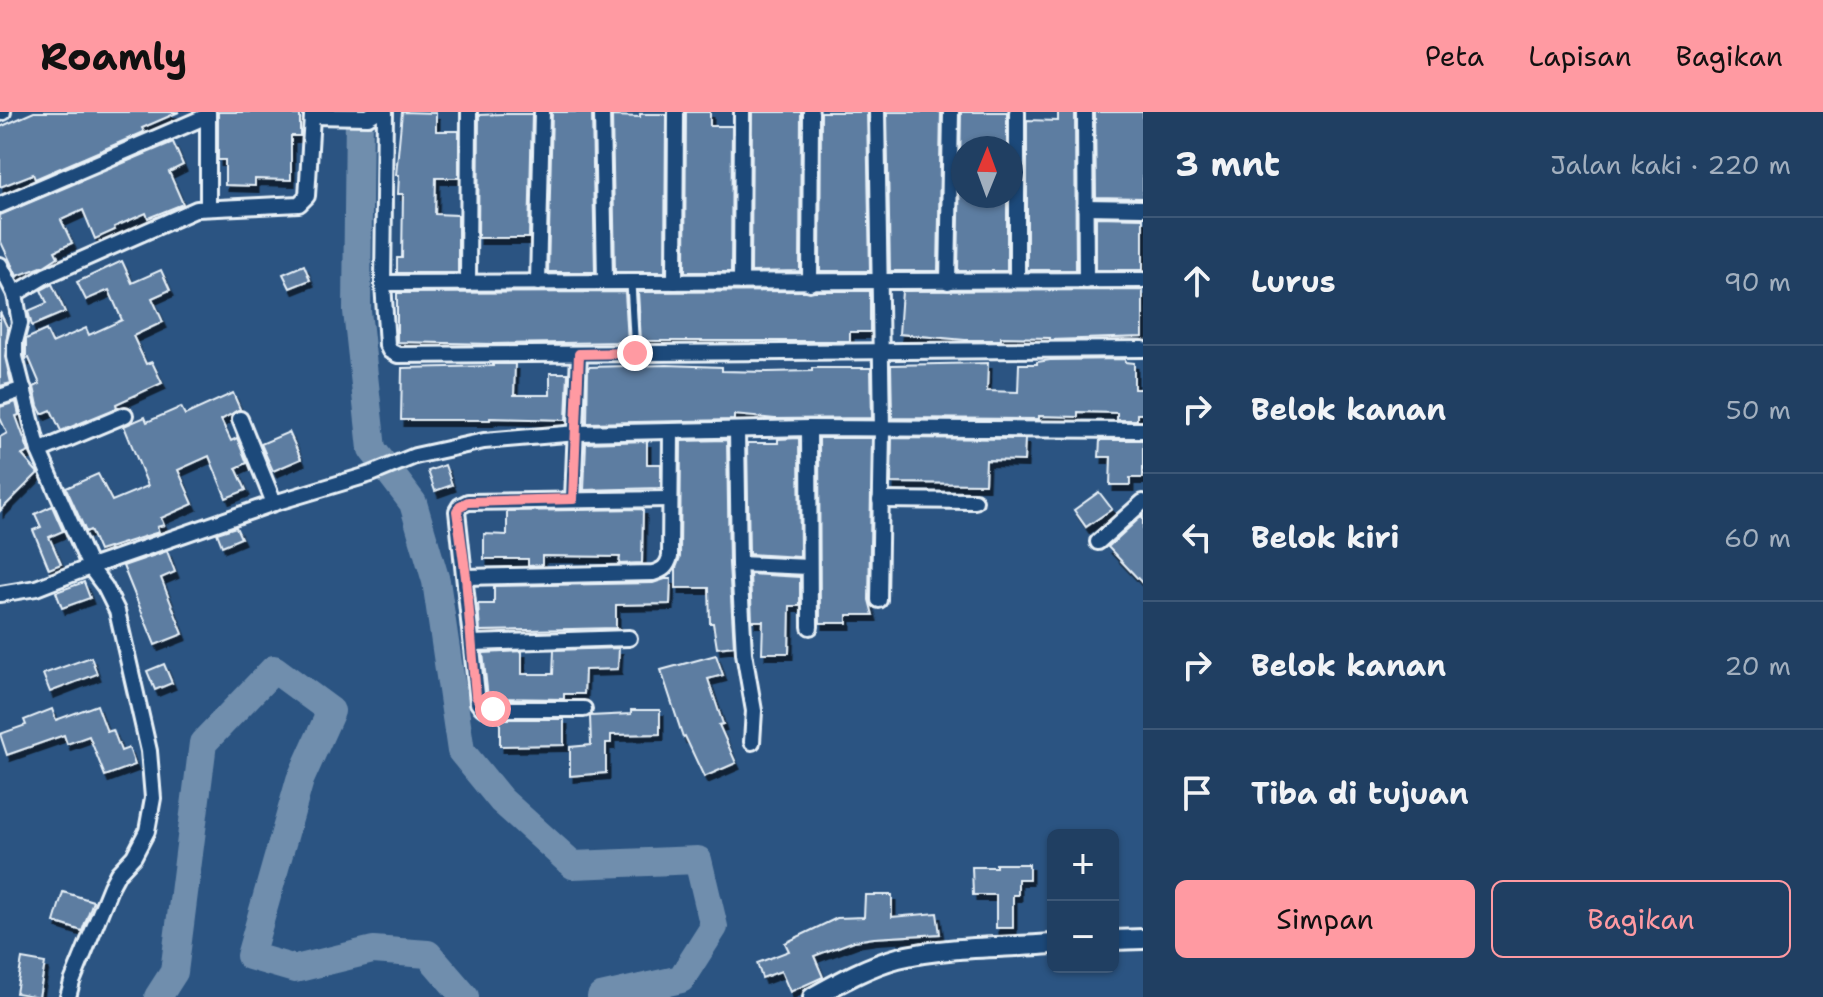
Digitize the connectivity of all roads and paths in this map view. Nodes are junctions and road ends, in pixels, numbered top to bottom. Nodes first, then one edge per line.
1 (385, 112) edge
2 (469, 112) edge
3 (542, 112) edge
4 (602, 112) edge
5 (676, 112) edge
6 (742, 112) edge
7 (811, 112) edge
8 (877, 112) edge
9 (951, 112) edge
10 (1017, 112) edge
11 (1085, 112) edge
12 (207, 114) edge
13 (312, 114) edge
14 (372, 114) edge
15 (0, 205) edge
16 (208, 207) junction
17 (1085, 207) junction
18 (1143, 208) edge
19 (0, 265) edge
20 (1017, 280) junction
21 (1143, 280) edge
22 (1086, 281) junction
23 (605, 282) junction
24 (631, 282) junction
25 (675, 282) junction
26 (741, 282) junction
27 (879, 282) junction
28 (948, 282) junction
29 (383, 283) junction
30 (468, 283) junction
31 (538, 283) junction
32 (810, 283) junction
33 (15, 294) junction
34 (1143, 349) edge
35 (880, 352) junction
36 (635, 353) junction
37 (579, 354) junction
38 (24, 389) junction
39 (0, 397) edge
40 (125, 415) dead end
41 (240, 419) dead end
42 (809, 428) junction
43 (882, 430) junction
44 (1143, 430) edge
45 (671, 431) junction
46 (737, 431) junction
47 (577, 433) junction
48 (39, 451) junction
49 (573, 499) junction
50 (669, 499) junction
51 (880, 500) junction
52 (975, 501) dead end
53 (1143, 502) edge
54 (274, 503) junction
55 (1098, 542) dead end
56 (739, 564) junction
57 (90, 567) junction
58 (809, 567) junction
59 (466, 577) junction
60 (0, 594) edge
61 (879, 600) dead end
62 (810, 627) dead end
63 (629, 638) dead end
64 (472, 643) junction
65 (584, 709) dead end
66 (752, 742) dead end
67 (1143, 939) edge
68 (1119, 940) edge
69 (1047, 944) edge
70 (68, 997) edge
71 (813, 997) edge

1 - 29 street
2 - 30 street
3 - 31 street
4 - 23 street
5 - 25 street
6 - 26 street
7 - 32 street
8 - 27 street
9 - 28 street
10 - 20 street
11 - 17 street
12 - 15 street
12 - 16 street
13 - 14 street
13 - 16 street
16 - 33 street
17 - 18 street
17 - 22 street
19 - 33 street
20 - 22 street
20 - 28 street
21 - 22 street
23 - 24 street
23 - 31 street
24 - 25 street
24 - 36 lane
25 - 26 street
26 - 32 street
27 - 28 street
27 - 32 street
27 - 35 street
29 - 30 street
29 - 37 street
30 - 31 street
33 - 38 street
34 - 35 street
35 - 36 street
35 - 43 street
36 - 37 street
37 - 47 street
38 - 39 street
38 - 48 street
40 - 48 street
41 - 54 street
42 - 43 street
42 - 46 street
42 - 58 street
43 - 44 street
43 - 51 street
45 - 46 street
45 - 47 street
45 - 50 street
46 - 56 street
47 - 49 street
47 - 54 street
48 - 57 street
49 - 50 street
49 - 59 street
50 - 59 street
51 - 52 street
51 - 61 street
53 - 55 street
54 - 57 street
56 - 58 street
56 - 66 street
57 - 60 street
57 - 70 street
58 - 62 street
59 - 64 street
63 - 64 street
64 - 65 street
67 - 68 street
69 - 71 street

